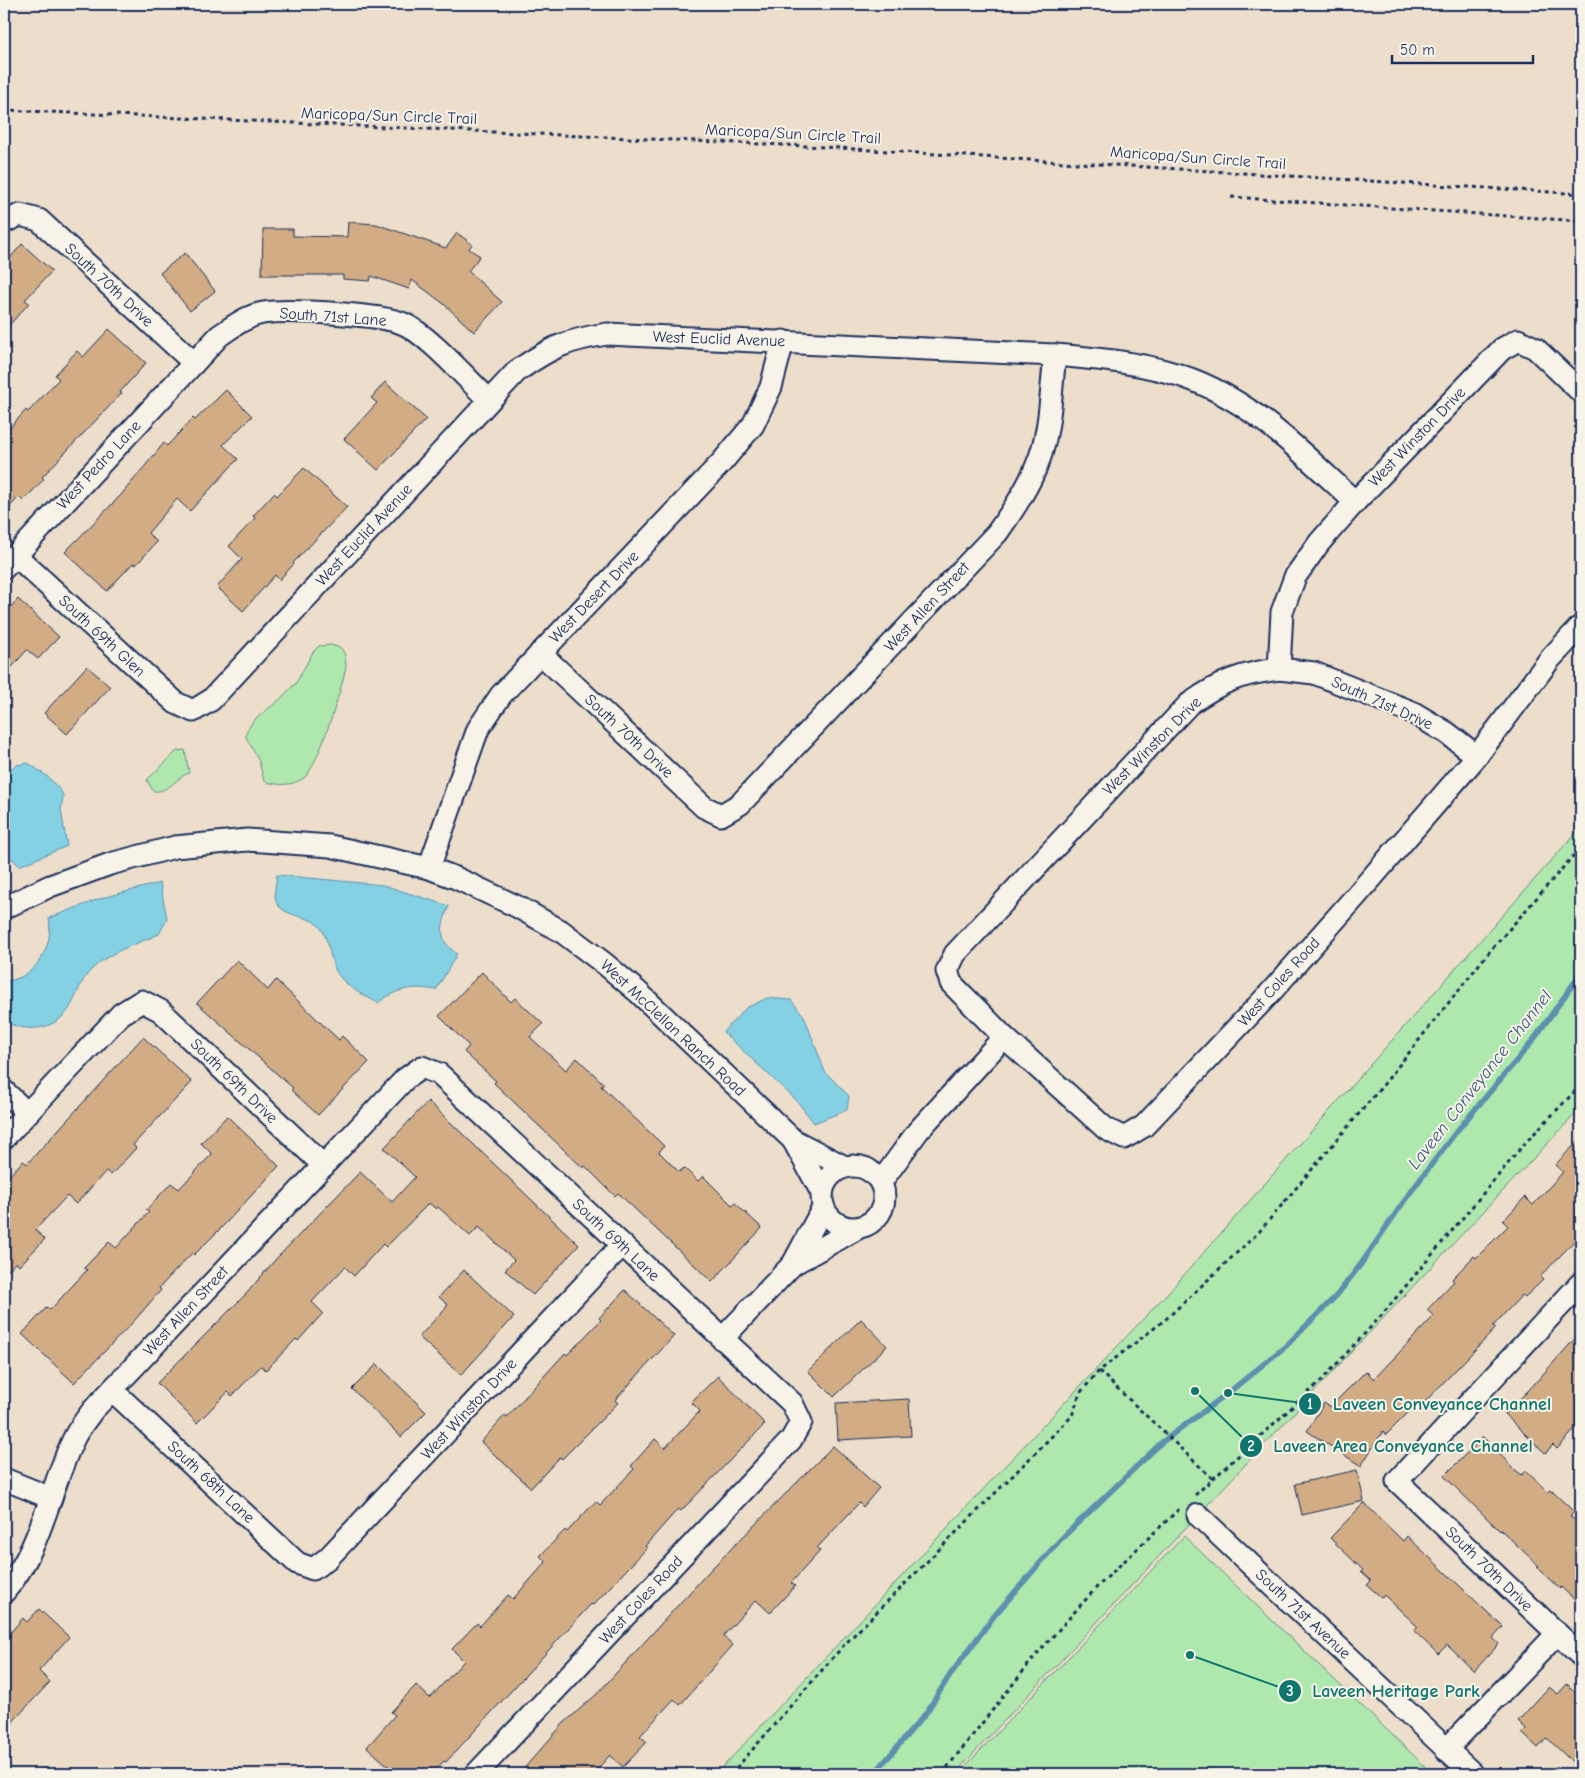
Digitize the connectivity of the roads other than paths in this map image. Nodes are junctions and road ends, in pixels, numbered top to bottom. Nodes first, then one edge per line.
1 (12, 218) edge
2 (783, 341) junction
3 (1055, 355) junction
4 (194, 363) junction
5 (1581, 392) edge
6 (489, 400) junction
7 (1355, 502) junction
8 (9, 561) edge
9 (1581, 626) edge
10 (540, 653) junction
11 (1279, 669) junction
12 (193, 711) joint
13 (1477, 756) junction
14 (721, 815) joint
15 (429, 868) junction
16 (4, 908) edge
17 (946, 970) joint
18 (1004, 1038) junction
19 (422, 1067) joint
20 (4, 1091) edge
21 (27, 1113) junction
22 (4, 1138) edge
23 (793, 1140) junction
24 (324, 1166) junction
25 (864, 1172) junction
26 (823, 1200) junction
27 (856, 1229) junction
28 (622, 1246) junction
29 (793, 1264) junction
30 (1581, 1283) edge
31 (722, 1339) junction
32 (112, 1390) junction
33 (801, 1422) joint
34 (4, 1479) edge
35 (51, 1498) junction
36 (1189, 1508) road end
37 (313, 1569) joint
38 (4, 1592) edge
39 (1557, 1634) junction
40 (1581, 1656) edge
41 (1446, 1750) junction
42 (476, 1774) edge
43 (1473, 1774) edge

1 - 4 street, South 70th Drive
2 - 3 street, West Euclid Avenue
2 - 6 street, West Euclid Avenue
2 - 10 street, West Desert Drive
3 - 7 street, West Euclid Avenue
3 - 14 street, West Allen Street
4 - 6 street, South 71st Lane
4 - 8 street, West Pedro Lane
5 - 7 street, West Winston Drive
6 - 12 street, West Euclid Avenue
7 - 11 street, West Winston Drive
8 - 12 street, South 69th Glen
9 - 13 street, West Coles Road
10 - 14 street, South 70th Drive
10 - 15 street, West Desert Drive
11 - 13 street, South 71st Drive
11 - 17 street, West Winston Drive
13 - 18 street, West Coles Road
15 - 16 street, West McClellan Ranch Road
15 - 23 street, West McClellan Ranch Road
17 - 18 street, West Coles Road
18 - 25 street
19 - 24 street, West Allen Street
19 - 28 street, South 69th Lane
20 - 21 street
21 - 22 street
21 - 24 street, South 69th Drive
23 - 25 street
23 - 26 street
24 - 32 street, West Allen Street
25 - 26 street
25 - 27 street
26 - 27 street
26 - 29 street
27 - 29 street
28 - 31 street, South 69th Lane
28 - 37 street, West Winston Drive
29 - 31 street
30 - 39 street, South 70th Drive
31 - 33 street, South 69th Lane
32 - 35 street, West Allen Street
32 - 37 street, South 68th Lane
33 - 42 street, West Coles Road
34 - 35 street
35 - 38 street, West Allen Street
36 - 41 street, South 71st Avenue
39 - 40 street, South 70th Drive
39 - 41 street
41 - 43 street, South 71st Avenue

